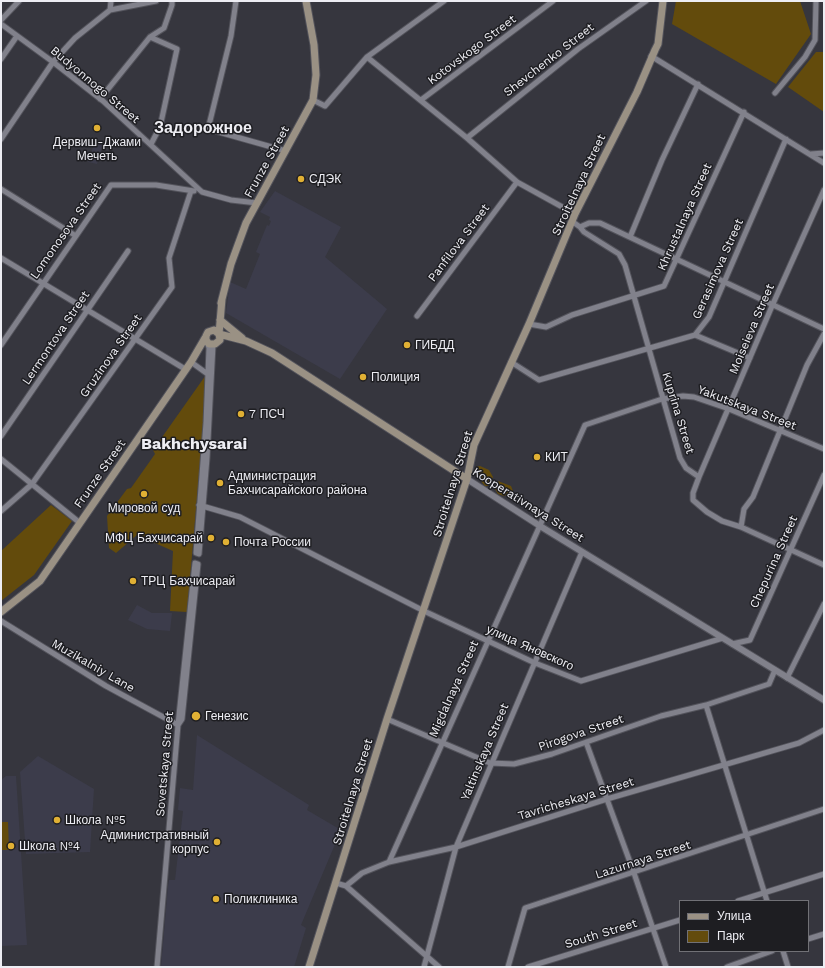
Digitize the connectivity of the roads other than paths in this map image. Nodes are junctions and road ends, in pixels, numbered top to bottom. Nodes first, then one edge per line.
1 (19, 1) edge
2 (111, 1) edge
3 (156, 1) edge
4 (172, 1) edge
5 (236, 1) edge
6 (306, 1) edge
7 (444, 1) edge
8 (553, 1) edge
9 (646, 1) edge
10 (663, 1) edge
11 (816, 1) edge
12 (110, 10) junction
13 (1, 20) edge
14 (1, 24) edge
15 (17, 36) junction
16 (150, 38) junction
17 (652, 56) junction
18 (367, 57) junction
19 (1, 59) edge
20 (53, 62) junction
21 (698, 84) junction
22 (775, 93) dead end
23 (100, 98) junction
24 (313, 100) junction
25 (421, 100) junction
26 (744, 112) junction
27 (467, 138) junction
28 (1, 139) edge
29 (786, 139) junction
30 (151, 144) junction
31 (286, 151) junction
32 (824, 153) edge
33 (811, 154) junction
34 (824, 163) edge
35 (517, 182) junction
36 (1, 189) edge
37 (824, 190) edge
38 (191, 191) junction
39 (202, 192) junction
40 (257, 203) junction
41 (575, 214) junction
42 (573, 222) junction
43 (580, 227) junction
44 (76, 236) junction
45 (630, 237) junction
46 (128, 251) dead end
47 (1, 258) edge
48 (676, 260) junction
49 (724, 282) junction
50 (42, 284) junction
51 (635, 296) junction
52 (222, 299) junction
53 (772, 306) junction
54 (87, 310) junction
55 (417, 316) dead end
56 (220, 320) junction
57 (529, 324) junction
58 (824, 329) edge
59 (216, 332) junction
60 (824, 334) edge
61 (696, 335) junction
62 (134, 339) junction
63 (246, 341) junction
64 (211, 342) junction
65 (1, 345) edge
66 (648, 350) junction
67 (750, 358) junction
68 (191, 362) junction
69 (511, 362) junction
70 (185, 370) junction
71 (210, 375) junction
72 (662, 399) junction
73 (729, 409) junction
74 (781, 431) junction
75 (1, 436) edge
76 (824, 449) edge
77 (1, 459) edge
78 (824, 475) edge
79 (699, 477) junction
80 (467, 479) junction
81 (32, 484) junction
82 (201, 505) junction
83 (1, 511) edge
84 (80, 523) junction
85 (540, 526) junction
86 (741, 527) junction
87 (791, 551) junction
88 (582, 552) junction
89 (196, 553) dead end
90 (195, 563) dead end
91 (824, 565) edge
92 (824, 604) edge
93 (424, 611) junction
94 (1, 612) edge
95 (1, 621) edge
96 (723, 638) junction
97 (487, 641) junction
98 (732, 644) junction
99 (535, 663) junction
100 (775, 670) junction
101 (787, 678) junction
102 (824, 700) edge
103 (706, 705) junction
104 (387, 719) junction
105 (178, 724) junction
106 (824, 730) edge
107 (441, 742) junction
108 (586, 742) junction
109 (490, 763) junction
110 (726, 765) junction
111 (607, 799) junction
112 (824, 809) edge
113 (747, 836) junction
114 (456, 846) junction
115 (389, 862) junction
116 (634, 873) junction
117 (824, 874) edge
118 (336, 883) junction
119 (346, 886) junction
120 (765, 892) junction
121 (741, 900) edge
122 (767, 900) edge
123 (679, 920) edge
124 (654, 929) junction
125 (824, 934) edge
126 (809, 939) edge
127 (769, 952) edge
128 (783, 952) edge
129 (428, 958) junction
130 (156, 967) edge
131 (309, 967) edge
132 (424, 967) edge
133 (439, 967) edge
134 (508, 967) edge
135 (528, 967) edge
136 (666, 967) edge
137 (727, 967) edge
138 (788, 967) edge

1 - 13 street
2 - 12 street
3 - 12 street
4 - 16 street
5 - 31 street
6 - 24 main road, Frunze Street
7 - 18 street
8 - 25 street, Kotovskogo Street
9 - 27 street, Shevchenko Street
10 - 17 main road, Stroitelnaya Street
11 - 22 street
12 - 20 street
14 - 15 street, Budyonnogo Street
15 - 19 street
15 - 20 street, Budyonnogo Street
16 - 23 street
16 - 30 street
17 - 21 street
17 - 41 main road, Stroitelnaya Street
18 - 24 street
18 - 25 street
20 - 23 street, Budyonnogo Street
20 - 28 street
21 - 26 street
21 - 45 street
23 - 30 street, Budyonnogo Street
24 - 31 main road, Frunze Street
25 - 27 street
26 - 29 street
26 - 48 street, Khrustalnaya Street
27 - 35 street
29 - 33 street
29 - 49 street, Gerasimova Street
30 - 39 street, Budyonnogo Street
31 - 40 main road, Frunze Street
32 - 33 street
33 - 34 street
35 - 41 street
35 - 55 street, Panfilova Street
36 - 44 street
37 - 53 street, Moiseieva Street
38 - 39 street, Lomonosova Street
38 - 44 street, Lomonosova Street
38 - 62 street, Gruzinova Street
39 - 40 street, Budyonnogo Street
40 - 52 main road, Frunze Street
41 - 42 main road, Stroitelnaya Street
42 - 43 street, Kuprina Street
42 - 57 main road, Stroitelnaya Street
43 - 45 street
43 - 51 street, Kuprina Street
44 - 50 street, Lomonosova Street
45 - 48 street
46 - 54 street, Lermontova Street
47 - 50 street
48 - 49 street
48 - 51 street, Khrustalnaya Street
49 - 53 street
49 - 61 street, Gerasimova Street
50 - 54 street
50 - 65 street, Lomonosova Street
51 - 57 street, Khrustalnaya Street
51 - 66 street, Kuprina Street
52 - 56 main road
52 - 59 main road, Frunze Street
53 - 58 street
53 - 67 street, Moiseieva Street
54 - 62 street
54 - 75 street, Lermontova Street
56 - 59 main road
56 - 63 main road
57 - 69 main road, Stroitelnaya Street
59 - 63 main road, Kooperativnaya Street
59 - 64 main road
59 - 64 main road, Frunze Street
60 - 74 street
61 - 66 street, Gerasimova Street
61 - 67 street
62 - 70 street
62 - 81 street, Gruzinova Street
63 - 64 main road
63 - 80 main road, Kooperativnaya Street
64 - 68 main road, Frunze Street
64 - 71 street
66 - 69 street, Gerasimova Street
66 - 72 street, Kuprina Street
67 - 73 street, Moiseieva Street
68 - 70 main road, Frunze Street
68 - 71 street
69 - 80 main road, Stroitelnaya Street
70 - 84 main road, Frunze Street
71 - 82 street
72 - 73 street, Yakutskaya Street
72 - 79 street, Kuprina Street
72 - 85 street, Yakutskaya Street
73 - 74 street, Yakutskaya Street
73 - 79 street, Moiseieva Street
74 - 76 street, Yakutskaya Street
74 - 86 street
77 - 81 street
78 - 87 street, Chepurina Street
79 - 86 street
80 - 85 street, Kooperativnaya Street
80 - 93 main road, Stroitelnaya Street
81 - 83 street, Gruzinova Street
81 - 84 street
82 - 89 street
82 - 93 street, улица Яновского
84 - 94 main road, Frunze Street
85 - 88 street, Kooperativnaya Street
85 - 97 street, Migdalnaya Street
86 - 87 street
87 - 91 street
87 - 98 street, Chepurina Street
88 - 96 street, Kooperativnaya Street
88 - 99 street, Yaltinskaya Street
90 - 105 street, Sovetskaya Street
92 - 101 street
93 - 97 street, улица Яновского
93 - 104 main road, Stroitelnaya Street
95 - 105 street, Muzikalniy Lane
96 - 98 street, Kooperativnaya Street
96 - 99 street, улица Яновского
97 - 99 street, улица Яновского
97 - 107 street, Migdalnaya Street
98 - 100 street, Kooperativnaya Street
99 - 109 street, Yaltinskaya Street
100 - 101 street, Kooperativnaya Street
100 - 103 street, Pirogova Street
101 - 102 street, Kooperativnaya Street
103 - 108 street, Pirogova Street
103 - 110 street
104 - 107 street, Pirogova Street
104 - 118 main road, Stroitelnaya Street
105 - 130 street, Sovetskaya Street
106 - 110 street, Tavricheskaya Street
107 - 109 street, Pirogova Street
107 - 115 street, Migdalnaya Street
108 - 109 street, Pirogova Street
108 - 111 street
109 - 114 street, Yaltinskaya Street
110 - 111 street, Tavricheskaya Street
110 - 113 street
111 - 114 street, Tavricheskaya Street
111 - 116 street
112 - 113 street, Lazurnaya Street
113 - 116 street, Lazurnaya Street
113 - 120 street
114 - 115 street, Tavricheskaya Street
114 - 129 street, Yaltinskaya Street
115 - 119 street, Tavricheskaya Street
116 - 124 street
116 - 134 street, Lazurnaya Street
117 - 120 street
118 - 119 street
118 - 131 main road, Stroitelnaya Street
119 - 129 street
120 - 121 street
120 - 122 street
123 - 124 street, South Street
124 - 135 street, South Street
124 - 136 street
125 - 126 street
127 - 137 street
128 - 138 street
129 - 132 street, Yaltinskaya Street
129 - 133 street

